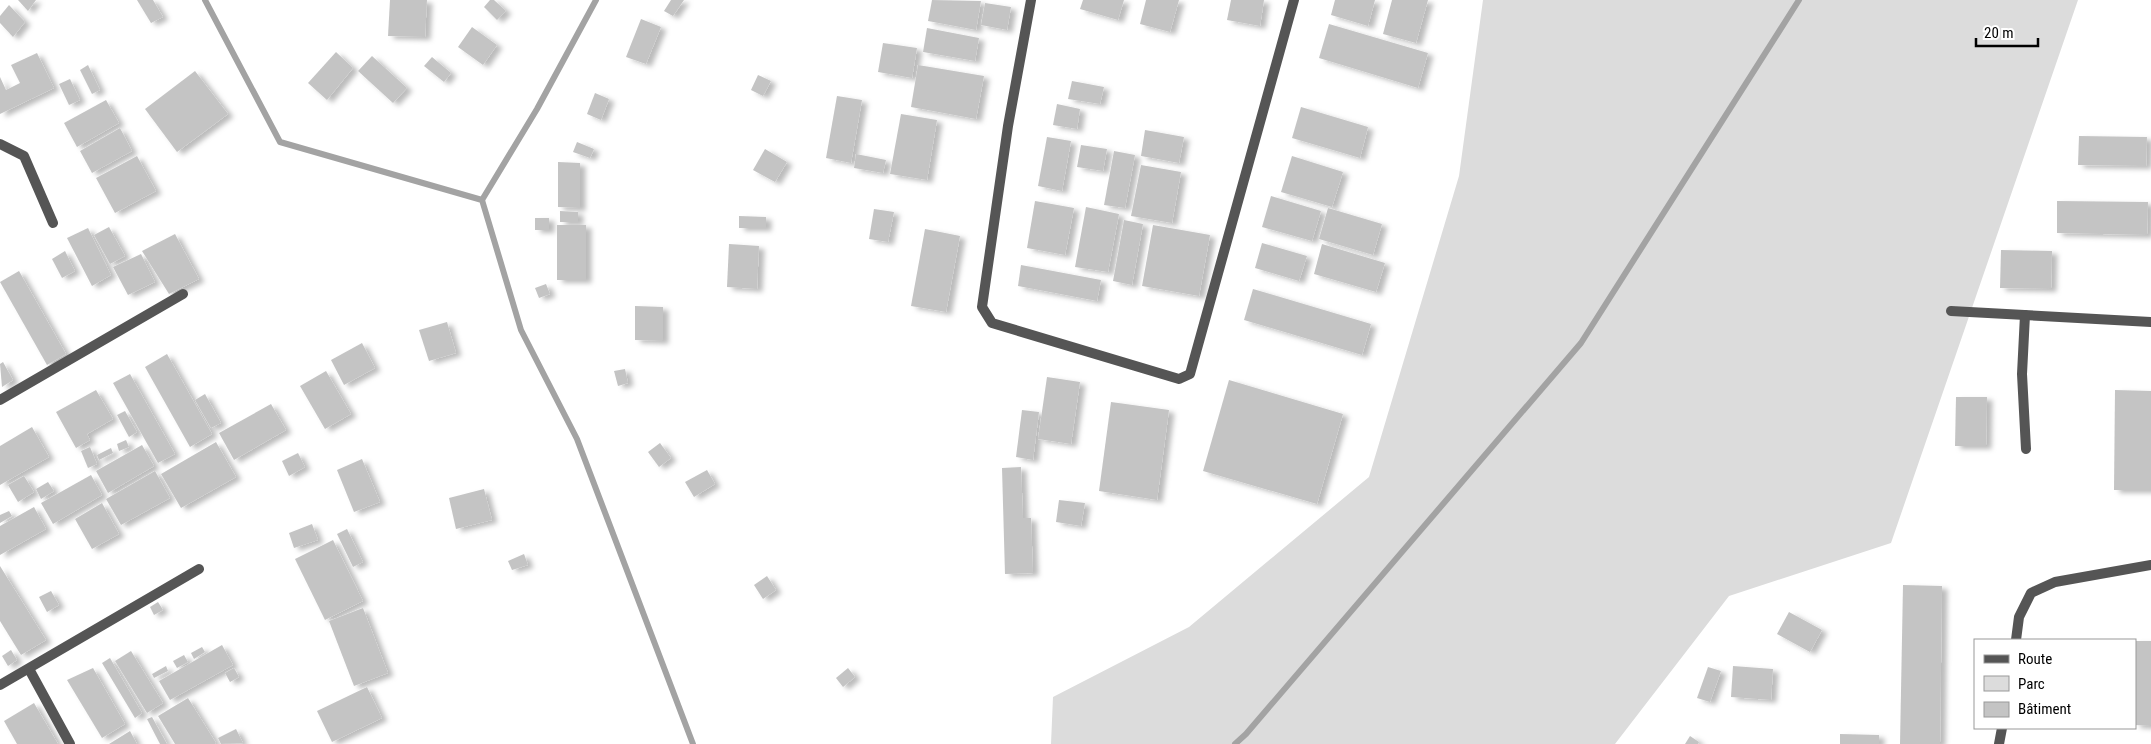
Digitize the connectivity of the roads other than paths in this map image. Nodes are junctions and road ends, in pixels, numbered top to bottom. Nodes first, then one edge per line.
1 (1031, 0) edge
2 (1294, 0) edge
3 (0, 144) edge
4 (53, 223) dead end
5 (182, 294) dead end
6 (1951, 311) dead end
7 (2024, 315) junction
8 (2151, 322) edge
9 (0, 400) edge
10 (2026, 449) dead end
11 (2151, 565) edge
12 (199, 569) dead end
13 (2016, 639) edge
14 (29, 668) junction
15 (0, 685) edge
16 (2002, 729) edge
17 (70, 744) edge
18 (1999, 744) edge

1 - 2 street
3 - 4 street
5 - 9 street
6 - 7 street
7 - 8 street
7 - 10 street
11 - 13 street
12 - 14 street
14 - 15 street
14 - 17 street
16 - 18 street

